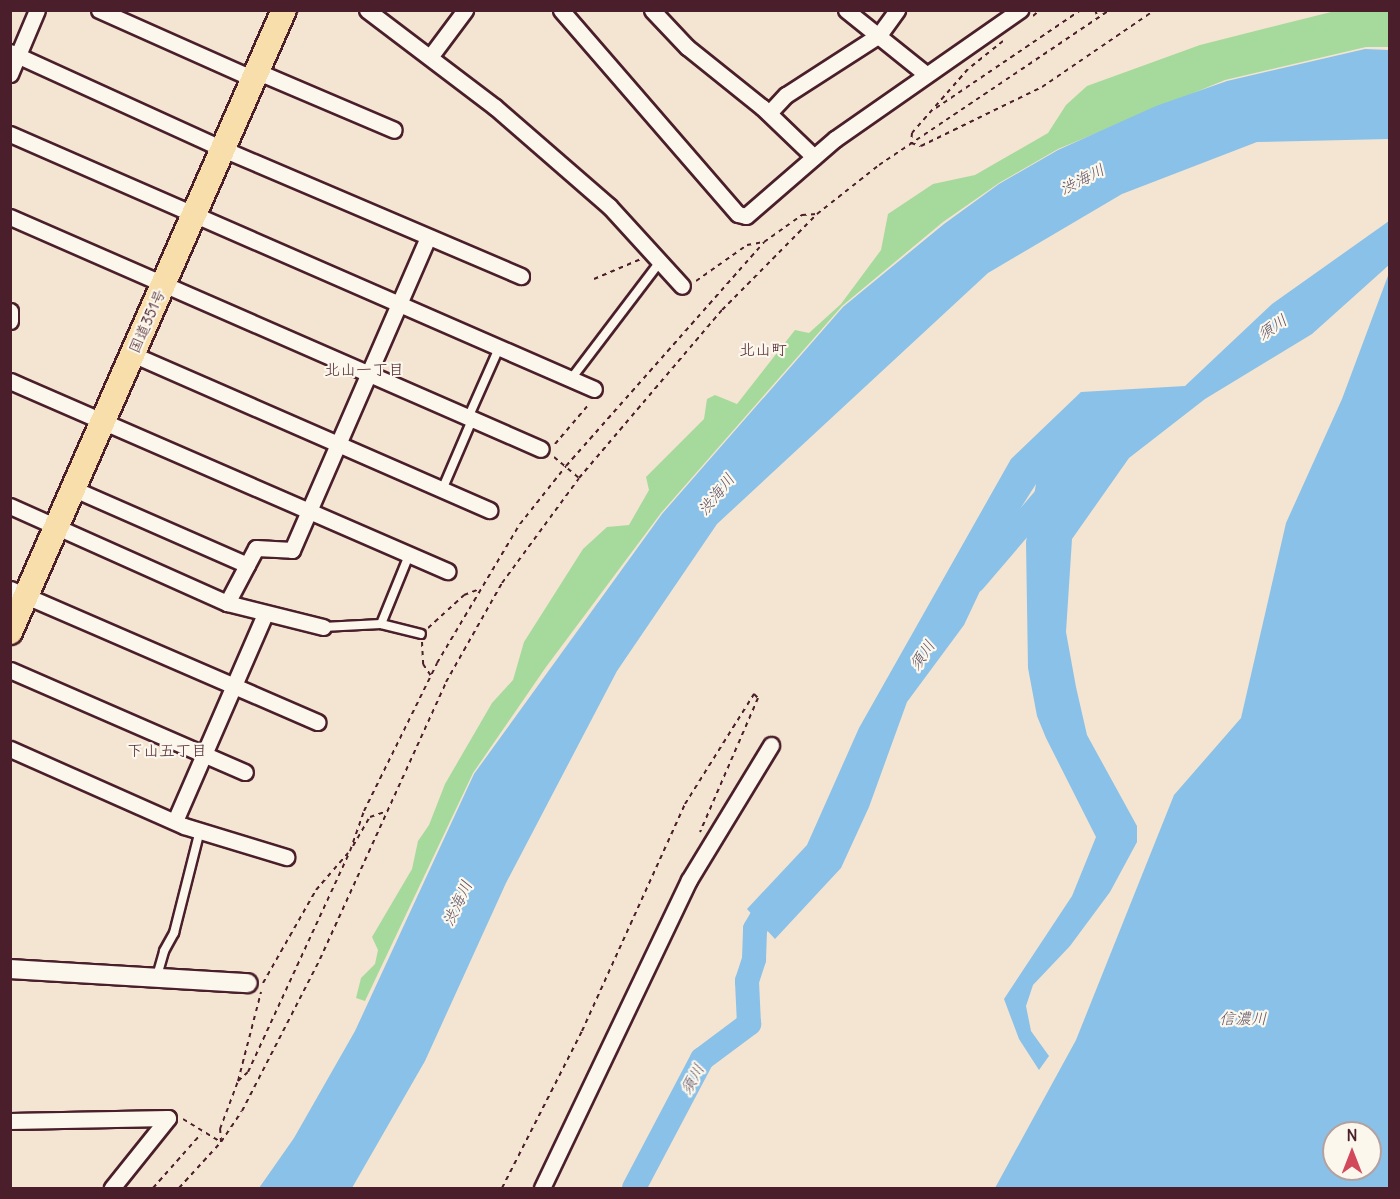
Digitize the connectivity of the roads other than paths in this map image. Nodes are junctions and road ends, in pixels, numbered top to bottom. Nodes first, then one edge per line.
1 (37, 10) edge
2 (99, 10) edge
3 (284, 10) edge
4 (366, 10) edge
5 (465, 10) edge
6 (561, 10) edge
7 (652, 10) edge
8 (846, 10) edge
9 (897, 10) edge
10 (1025, 14) edge
11 (879, 35) junction
12 (15, 54) edge
13 (430, 57) junction
14 (10, 74) edge
15 (926, 74) junction
16 (255, 78) junction
17 (769, 113) junction
18 (394, 130) dead end
19 (10, 134) edge
20 (223, 149) junction
21 (814, 157) junction
22 (194, 215) junction
23 (10, 218) edge
24 (428, 237) junction
25 (655, 259) junction
26 (521, 276) dead end
27 (164, 285) junction
28 (682, 286) road end
29 (399, 305) junction
30 (10, 311) edge
31 (10, 321) edge
32 (499, 348) junction
33 (132, 354) junction
34 (369, 373) junction
35 (571, 379) junction
36 (10, 381) edge
37 (594, 389) road end
38 (470, 419) junction
39 (103, 424) junction
40 (339, 446) junction
41 (545, 451) road end
42 (74, 489) junction
43 (442, 490) junction
44 (10, 506) edge
45 (489, 510) dead end
46 (310, 513) junction
47 (58, 527) junction
48 (409, 555) junction
49 (247, 565) junction
50 (448, 571) dead end
51 (19, 592) edge
52 (227, 603) junction
53 (265, 614) junction
54 (381, 624) junction
55 (323, 627) joint
56 (10, 632) edge
57 (421, 634) road end
58 (10, 670) edge
59 (232, 684) junction
60 (318, 722) dead end
61 (771, 745) dead end
62 (10, 749) edge
63 (203, 752) junction
64 (244, 772) dead end
65 (175, 820) junction
66 (200, 830) junction
67 (286, 857) dead end
68 (10, 969) edge
69 (157, 975) junction
70 (248, 982) dead end
71 (10, 1121) edge
72 (112, 1188) edge
73 (542, 1188) edge

1 - 12 street
2 - 16 street
3 - 16 highway, 国道351号
4 - 13 street
5 - 13 street
6 - 21 street
7 - 17 street
8 - 11 street
9 - 11 street
10 - 15 street
11 - 15 street
11 - 17 street
12 - 14 street
12 - 20 street
13 - 25 street
15 - 21 street
16 - 18 street
16 - 20 highway, 国道351号
17 - 21 street
19 - 22 street
20 - 22 highway, 国道351号
20 - 24 street
22 - 27 highway, 国道351号
22 - 29 street
23 - 27 street
24 - 26 street
24 - 29 street
25 - 28 street
25 - 35 lane
27 - 33 highway, 国道351号
27 - 34 street
29 - 32 street
29 - 34 street
30 - 31 street
32 - 35 street
32 - 38 lane
33 - 39 highway, 国道351号
33 - 40 street
34 - 38 street
34 - 40 street
35 - 37 street
36 - 39 street
38 - 41 street
38 - 43 lane
39 - 42 highway, 国道351号
39 - 46 street
40 - 43 street
40 - 46 street
42 - 47 highway, 国道351号
42 - 49 street
43 - 45 street
44 - 47 street
46 - 48 street
46 - 49 street
47 - 51 highway, 国道351号
47 - 52 street
48 - 50 street
48 - 54 lane
49 - 52 street
51 - 56 highway, 国道351号
51 - 59 street
52 - 53 street
53 - 55 street
53 - 59 street
54 - 55 lane
54 - 57 lane
58 - 63 street
59 - 60 street
59 - 63 street
61 - 73 street
62 - 65 street
63 - 64 street
63 - 65 street
65 - 66 street
66 - 67 street
66 - 69 lane
68 - 69 street
69 - 70 street
71 - 72 street

